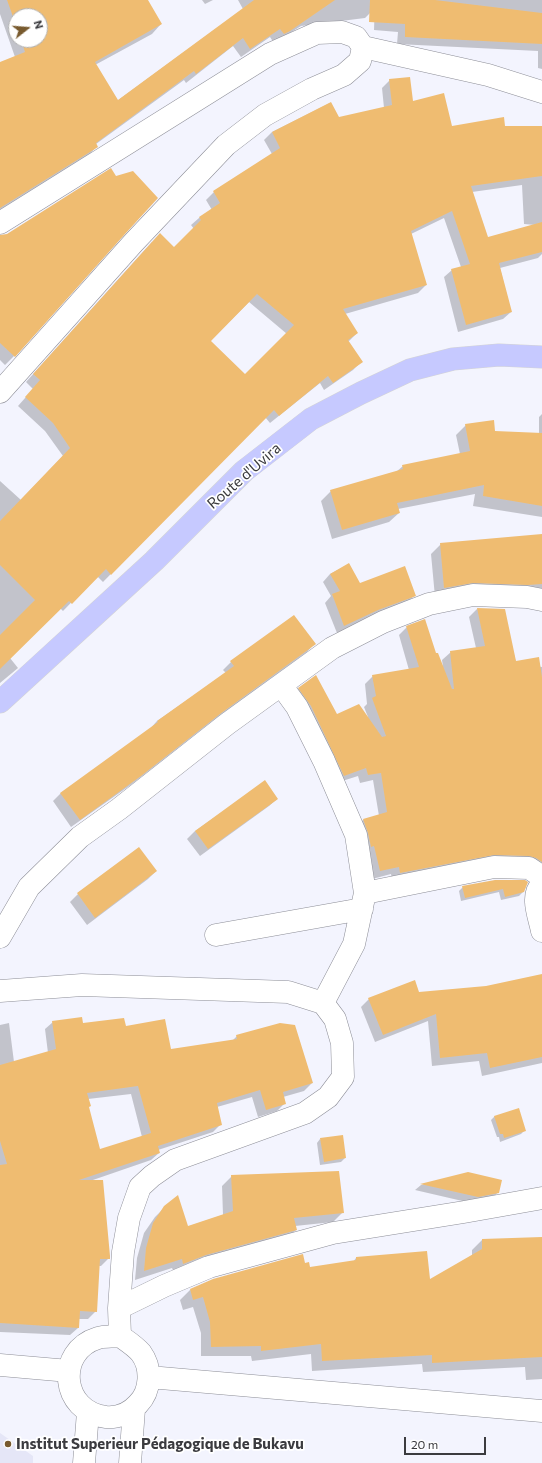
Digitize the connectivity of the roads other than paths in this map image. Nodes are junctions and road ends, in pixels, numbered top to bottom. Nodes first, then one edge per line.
1 (363, 47) junction
2 (542, 92) edge
3 (0, 223) edge
4 (542, 357) edge
5 (0, 392) edge
6 (542, 600) edge
7 (281, 684) junction
8 (0, 702) edge
9 (542, 877) edge
10 (542, 884) edge
11 (364, 901) junction
12 (542, 931) edge
13 (216, 935) dead end
14 (0, 937) edge
15 (0, 991) edge
16 (323, 1003) junction
17 (542, 1198) edge
18 (120, 1308) junction
19 (120, 1336) junction
20 (0, 1365) edge
21 (69, 1371) junction
22 (149, 1378) junction
23 (134, 1409) junction
24 (542, 1411) edge
25 (88, 1412) junction
26 (84, 1463) edge
27 (130, 1463) edge

1 - 2 street
1 - 3 street
1 - 5 street
4 - 8 main road, Route d'Uvira
6 - 7 street
7 - 11 street
7 - 14 street
9 - 11 street
10 - 12 street
11 - 13 street
11 - 16 street
15 - 16 street
16 - 18 street
17 - 18 street
18 - 19 street
19 - 21 street
19 - 22 street
20 - 21 street
21 - 25 street
22 - 23 street
22 - 24 street
23 - 25 street
23 - 27 street
25 - 26 street

